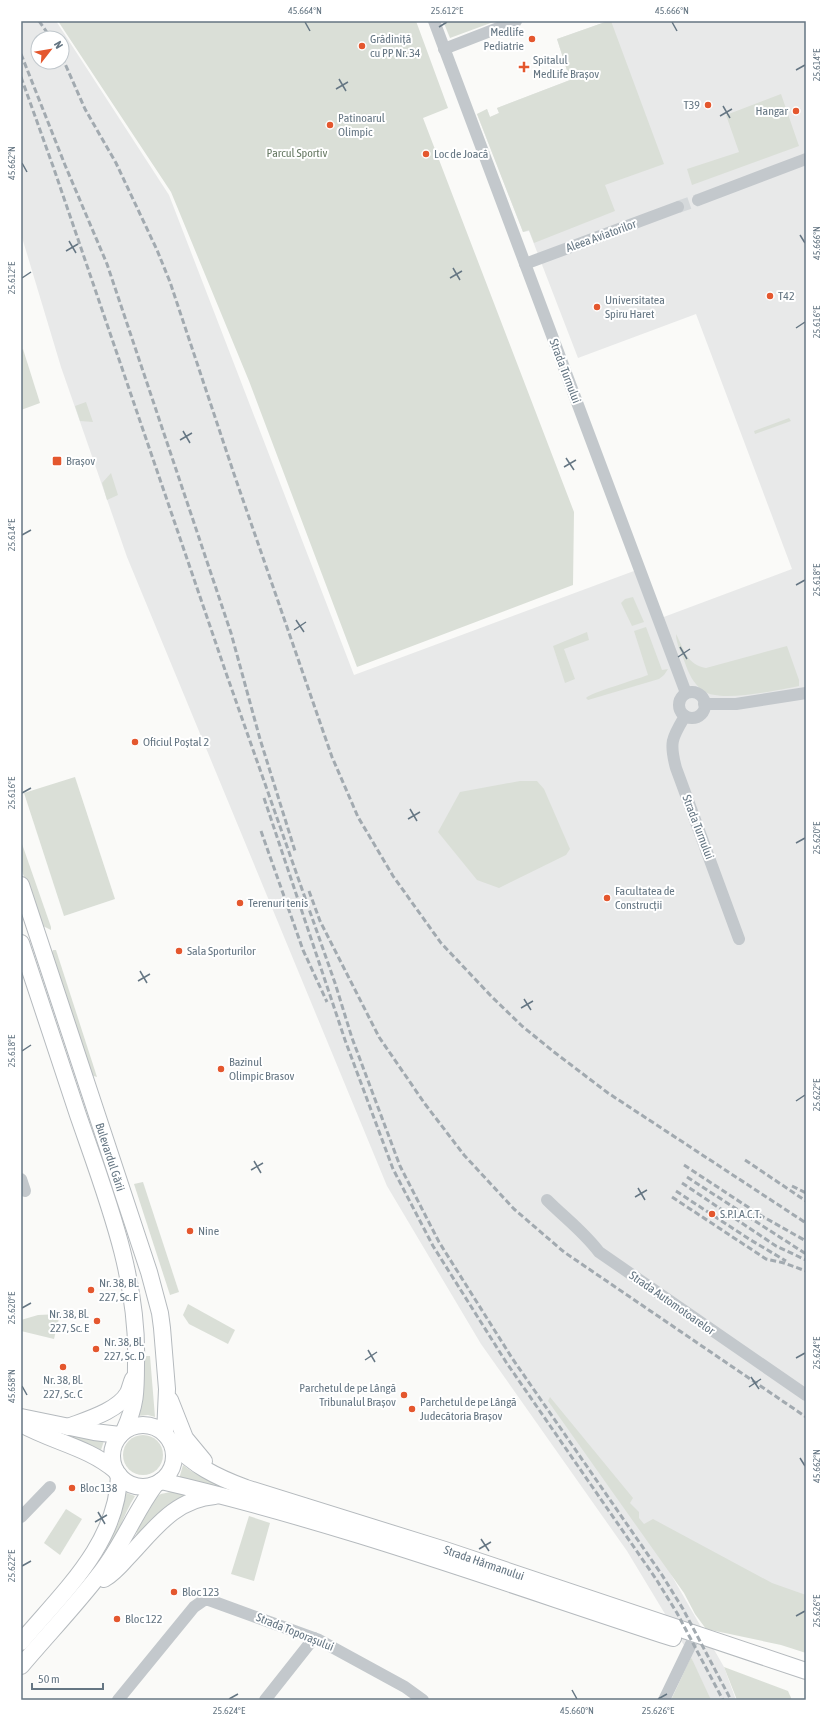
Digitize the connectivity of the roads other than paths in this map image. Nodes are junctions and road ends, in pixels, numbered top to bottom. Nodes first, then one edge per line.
1 (434, 21) edge
2 (516, 21) edge
3 (444, 50) junction
4 (806, 159) edge
5 (698, 200) tunnel mouth
6 (678, 207) tunnel mouth
7 (525, 264) junction
8 (806, 693) edge
9 (686, 694) junction
10 (704, 704) junction
11 (685, 716) junction
12 (21, 885) edge
13 (739, 939) dead end
14 (21, 943) edge
15 (21, 1179) edge
16 (25, 1191) dead end
17 (547, 1200) dead end
18 (136, 1370) junction
19 (167, 1388) junction
20 (806, 1395) edge
21 (21, 1417) edge
22 (21, 1424) edge
23 (68, 1427) junction
24 (122, 1433) junction
25 (168, 1438) junction
26 (117, 1473) junction
27 (215, 1475) junction
28 (158, 1483) junction
29 (50, 1487) dead end
30 (229, 1497) junction
31 (21, 1517) edge
32 (87, 1590) junction
33 (314, 1638) junction
34 (21, 1642) edge
35 (691, 1644) junction
36 (21, 1666) edge
37 (806, 1671) edge
38 (806, 1681) edge
39 (409, 1696) edge
40 (118, 1700) edge
41 (265, 1700) edge
42 (423, 1700) edge
43 (664, 1700) edge

1 - 3 street, Strada Turnului
2 - 3 street
3 - 7 street, Strada Turnului
4 - 5 street
6 - 7 street, Aleea Aviatorilor
7 - 9 street, Strada Turnului
8 - 10 street
9 - 10 street
9 - 11 street
10 - 11 street
11 - 13 street, Strada Turnului
12 - 19 main road, Bulevardul Gării
14 - 18 main road, Bulevardul Gării
15 - 16 street
17 - 20 street, Strada Automotoarelor
18 - 23 main road
18 - 24 main road, Bulevardul Gării
19 - 25 main road, Bulevardul Gării
19 - 27 main road
21 - 23 main road
22 - 26 main road
23 - 24 main road
24 - 25 main road
24 - 26 main road
25 - 27 main road, Strada Hărmanului
25 - 28 main road
26 - 28 main road
26 - 34 main road
27 - 37 main road, Strada Hărmanului
28 - 30 main road, Strada Hărmanului
28 - 32 main road
29 - 31 street
30 - 32 main road
30 - 35 main road, Strada Hărmanului
32 - 36 main road
33 - 39 street, Strada Toporașului
33 - 40 street, Strada Toporașului
33 - 41 street
35 - 38 main road, Strada Hărmanului
35 - 43 street
39 - 42 street, Strada Toporașului

